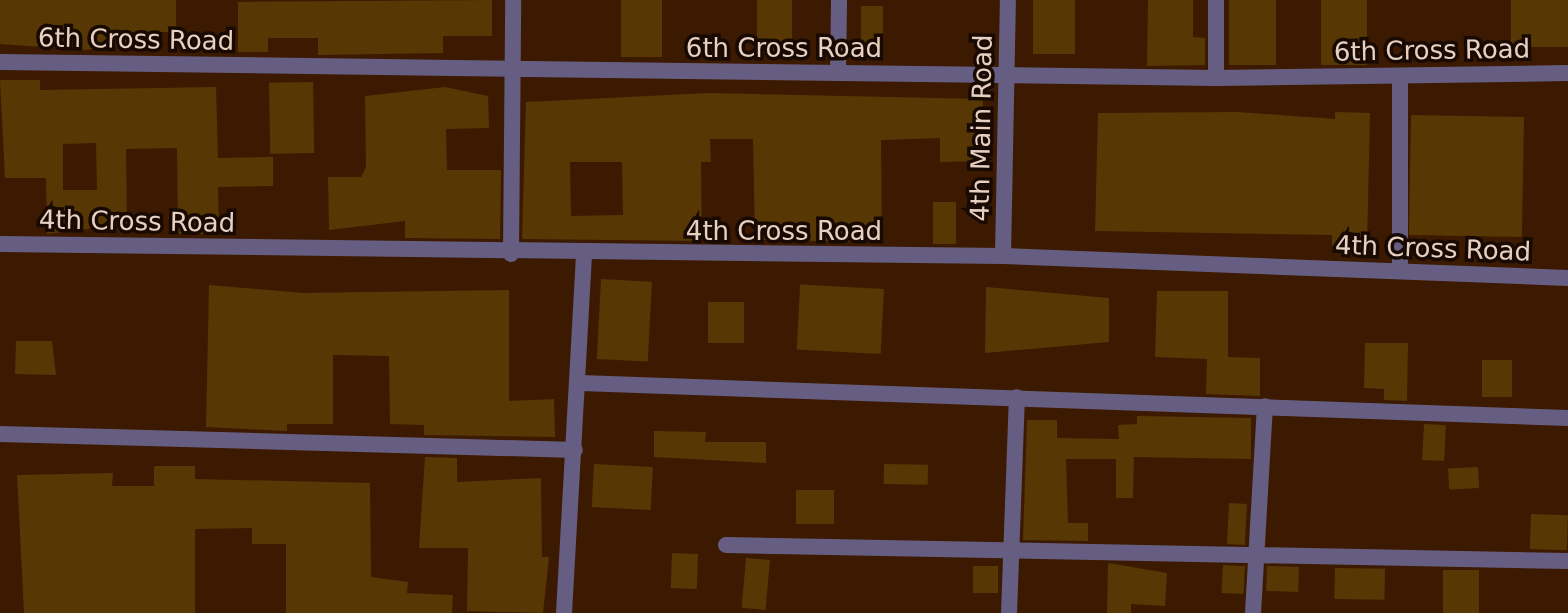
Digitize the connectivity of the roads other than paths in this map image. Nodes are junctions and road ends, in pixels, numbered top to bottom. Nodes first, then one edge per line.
1 (513, 0) edge
2 (839, 0) edge
3 (1008, 0) edge
4 (1216, 0) edge
5 (0, 62) edge
6 (513, 70) junction
7 (838, 73) junction
8 (1568, 73) edge
9 (1008, 74) junction
10 (1400, 76) junction
11 (1216, 78) junction
12 (0, 244) edge
13 (511, 254) junction
14 (584, 256) junction
15 (1003, 256) junction
16 (1400, 271) junction
17 (1568, 278) edge
18 (581, 383) junction
19 (1017, 397) junction
20 (1265, 406) junction
21 (1568, 418) edge
22 (0, 434) edge
23 (575, 450) junction
24 (726, 545) dead end
25 (1010, 550) junction
26 (1255, 554) junction
27 (1568, 561) edge
28 (564, 613) edge
29 (1009, 613) edge
30 (1253, 613) edge

1 - 6 street
2 - 7 street
3 - 9 street, 4th Main Road
4 - 11 street
5 - 6 street, 6th Cross Road
6 - 7 street, 6th Cross Road
6 - 13 street
7 - 9 street, 6th Cross Road
8 - 10 street, 6th Cross Road
9 - 11 street, 6th Cross Road
9 - 15 street, 4th Main Road
10 - 11 street, 6th Cross Road
10 - 16 street
12 - 13 street, 4th Cross Road
13 - 14 street, 4th Cross Road
14 - 15 street, 4th Cross Road
14 - 18 street
15 - 16 street, 4th Cross Road
16 - 17 street, 4th Cross Road
18 - 19 street
18 - 23 street
19 - 20 street
19 - 25 street
20 - 21 street
20 - 26 street
22 - 23 street
23 - 28 street
24 - 25 street
25 - 26 street
25 - 29 street
26 - 27 street
26 - 30 street

